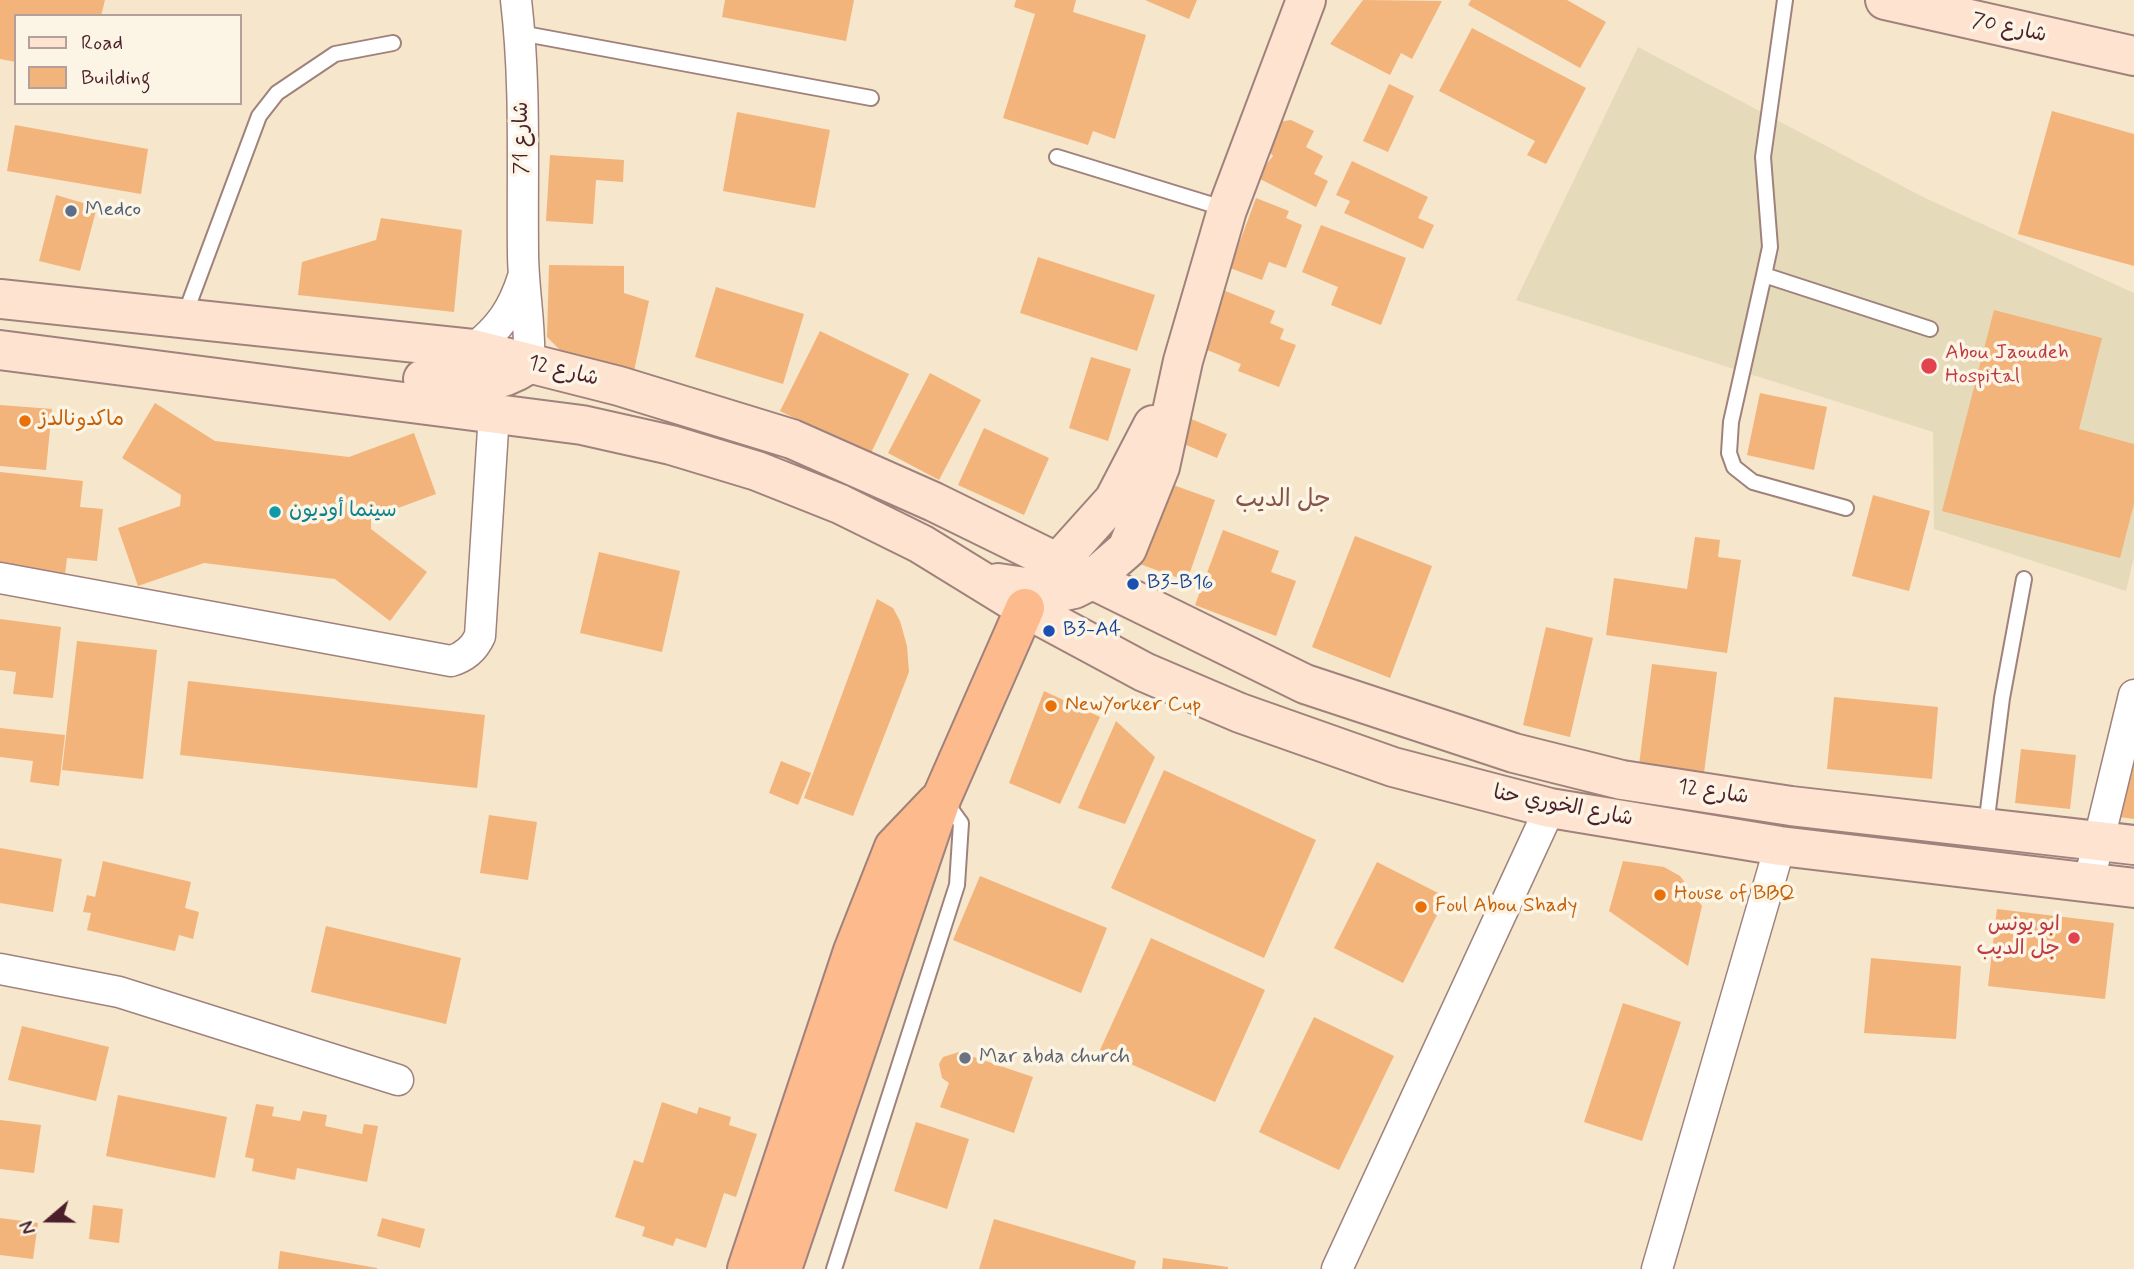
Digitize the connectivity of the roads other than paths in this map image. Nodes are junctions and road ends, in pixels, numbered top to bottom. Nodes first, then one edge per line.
1 (516, 0) edge
2 (1306, 0) edge
3 (1785, 0) edge
4 (1885, 0) edge
5 (520, 33) junction
6 (393, 43) dead end
7 (2134, 56) edge
8 (871, 98) dead end
9 (1057, 157) dead end
10 (1227, 209) junction
11 (1764, 275) junction
12 (523, 276) junction
13 (0, 299) edge
14 (184, 318) junction
15 (1930, 329) dead end
16 (473, 349) junction
17 (0, 350) edge
18 (1183, 361) junction
19 (529, 364) junction
20 (279, 387) junction
21 (494, 413) junction
22 (1846, 508) dead end
23 (0, 578) edge
24 (2024, 579) dead end
25 (1090, 580) junction
26 (1039, 586) junction
27 (2134, 695) edge
28 (939, 805) junction
29 (1791, 806) junction
30 (1550, 808) junction
31 (1986, 827) junction
32 (2117, 842) edge
33 (1780, 846) junction
34 (2089, 881) junction
35 (2134, 888) edge
36 (0, 969) edge
37 (398, 1080) dead end
38 (747, 1269) edge
39 (782, 1269) edge
40 (834, 1269) edge
41 (1337, 1269) edge
42 (1657, 1269) edge

1 - 5 street, شارع 71
2 - 10 street
3 - 11 lane
4 - 7 street, شارع 70
5 - 8 lane
5 - 12 street, شارع 71
6 - 14 lane
9 - 10 lane
10 - 18 street
11 - 15 lane
11 - 22 lane
12 - 16 street, شارع 71
12 - 19 street, شارع 71
13 - 14 street, شارع 12
14 - 16 street, شارع 12
16 - 19 street, شارع 12
17 - 20 street, شارع 12
18 - 25 street
18 - 26 street
19 - 20 street
19 - 26 street, شارع 12
20 - 21 street, شارع 12
21 - 23 street
21 - 26 street, شارع 12
24 - 31 lane
25 - 26 street, شارع 12
25 - 29 street, شارع 12
26 - 28 highway
26 - 30 street, شارع الخوري حنا
27 - 32 street
28 - 38 highway
28 - 39 highway
28 - 40 lane
29 - 31 street, شارع 12
29 - 33 street
30 - 33 street, شارع الخوري حنا
30 - 41 street
31 - 32 street, شارع 12
32 - 34 street
33 - 34 street, شارع الخوري حنا
33 - 42 street
34 - 35 street, شارع الخوري حنا
36 - 37 street

